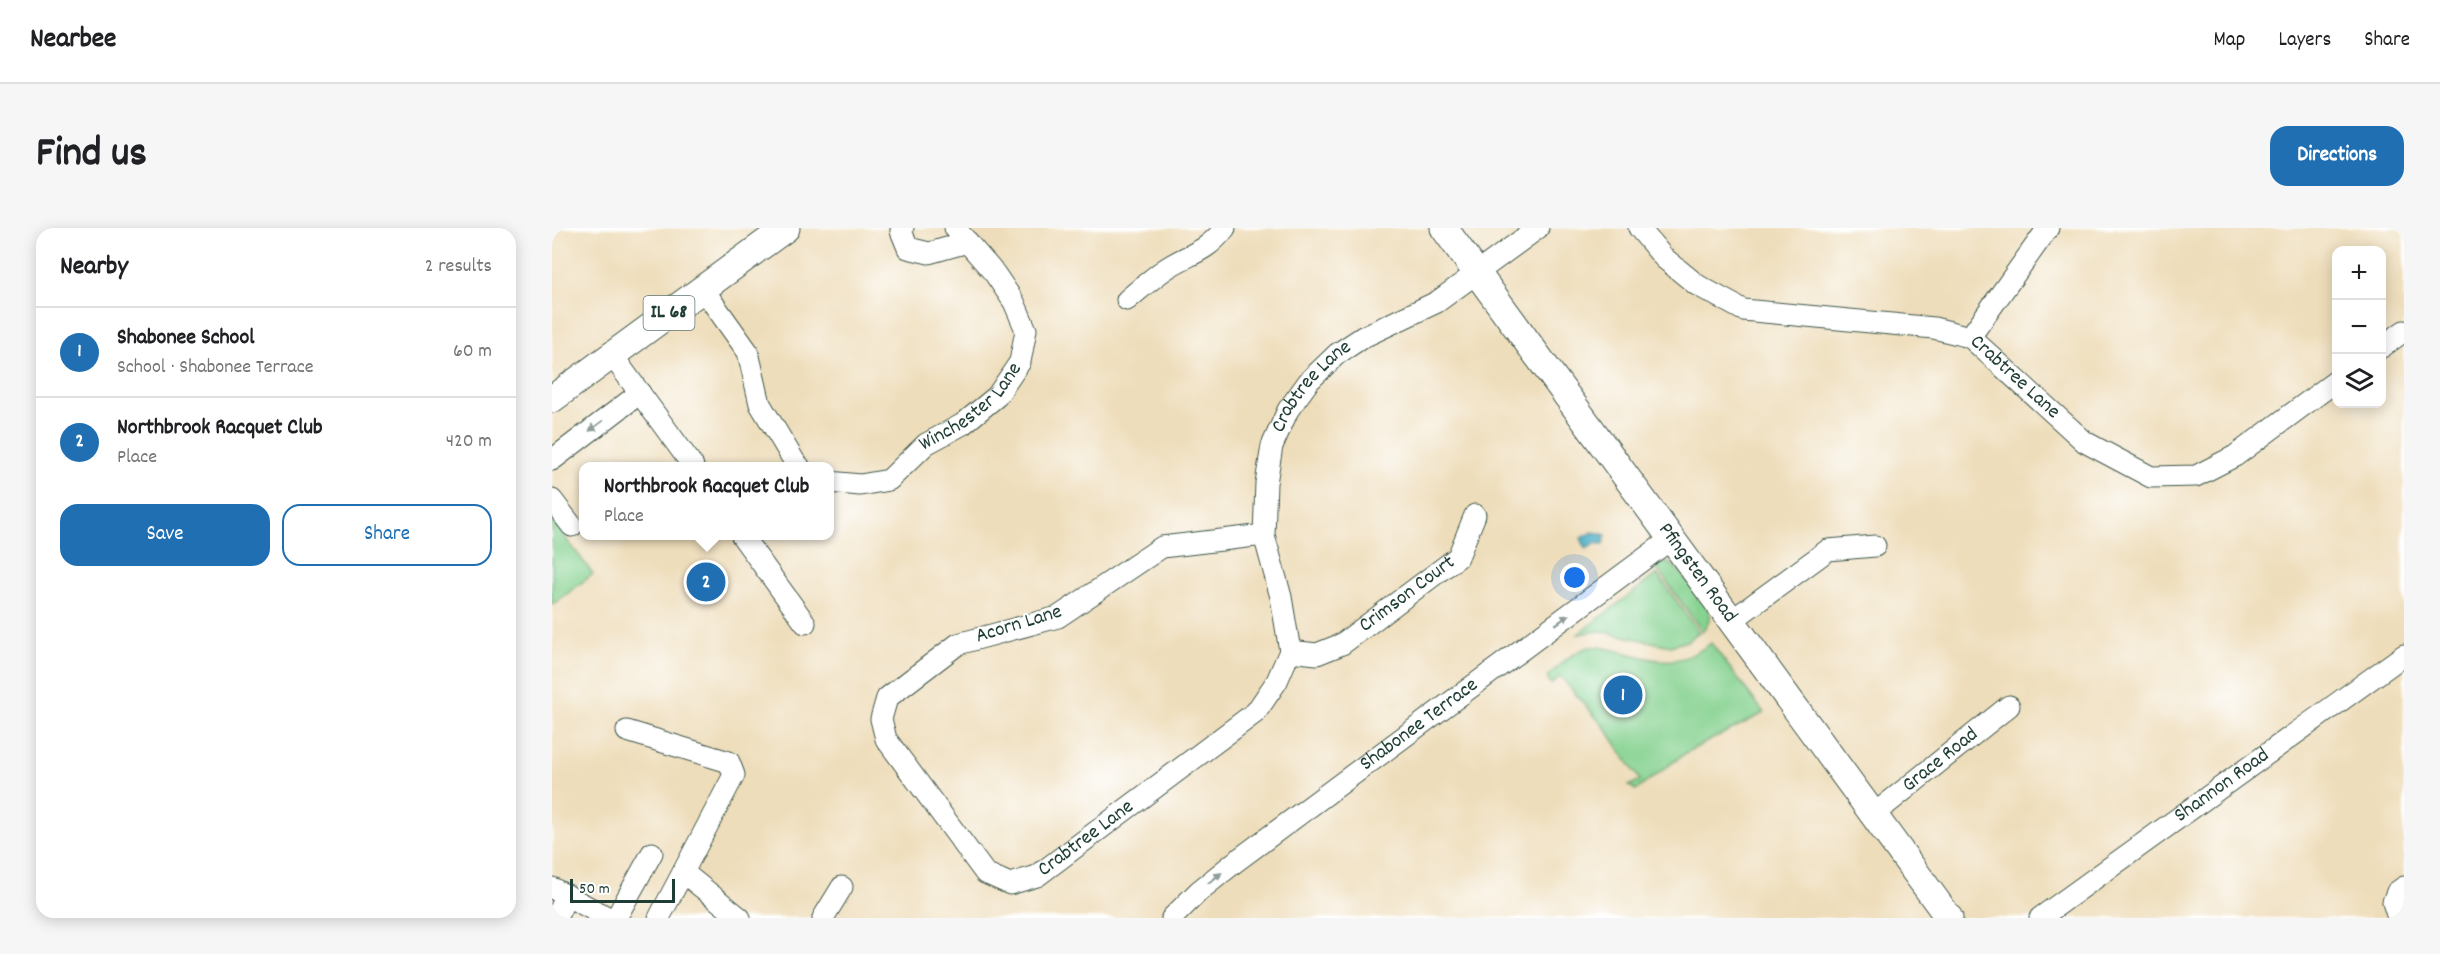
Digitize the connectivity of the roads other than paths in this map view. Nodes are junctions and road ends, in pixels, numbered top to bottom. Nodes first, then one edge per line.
1 (786, 228) edge
2 (903, 228) edge
3 (1225, 228) edge
4 (1444, 228) edge
5 (1538, 228) edge
6 (1639, 228) edge
7 (2048, 228) edge
8 (962, 235) edge
9 (1477, 273) junction
10 (703, 289) junction
11 (1127, 300) dead end
12 (2404, 330) edge
13 (1970, 337) junction
14 (2386, 344) edge
15 (612, 355) junction
16 (2332, 385) edge
17 (640, 393) junction
18 (552, 399) edge
19 (552, 460) edge
20 (690, 462) edge
21 (796, 462) edge
22 (834, 482) edge
23 (552, 500) edge
24 (1475, 515) dead end
25 (572, 526) dead end
26 (1264, 535) junction
27 (1671, 539) junction
28 (745, 540) edge
29 (1875, 546) dead end
30 (1731, 621) junction
31 (805, 623) dead end
32 (1290, 651) junction
33 (2404, 655) edge
34 (2009, 706) dead end
35 (627, 731) dead end
36 (886, 739) joint
37 (1874, 815) junction
38 (652, 853) dead end
39 (684, 873) junction
40 (2404, 887) edge
41 (842, 888) dead end
42 (559, 899) edge
43 (609, 918) edge
44 (616, 918) edge
45 (659, 918) edge
46 (740, 918) edge
47 (823, 918) edge
48 (1172, 918) edge
49 (1949, 918) edge
50 (2040, 918) edge
51 (2398, 918) edge

1 - 10 main road, IL 68
2 - 8 street, Winchester Lane
3 - 11 street
4 - 9 main road, Pfingsten Road
5 - 9 street, Crabtree Lane
6 - 13 street, Crabtree Lane
7 - 13 street
8 - 22 street, Winchester Lane
9 - 26 street, Crabtree Lane
9 - 27 main road, Pfingsten Road
10 - 15 main road, IL 68
10 - 21 street
12 - 14 street
13 - 16 street, Crabtree Lane
15 - 17 street
15 - 18 main road, IL 68
17 -> 19 street
17 - 20 street
23 - 25 street
24 - 32 street, Crimson Court
26 - 32 street, Crabtree Lane
26 - 36 street, Acorn Lane
27 - 30 main road, Pfingsten Road
48 -> 27 street, Shabonee Terrace
28 - 31 street
29 - 30 street
30 - 37 main road, Pfingsten Road
32 - 36 street, Crabtree Lane
33 - 50 street, Shannon Road
34 - 37 street, Grace Road
35 - 39 street
37 - 49 main road, Pfingsten Road
38 - 44 street
39 - 45 street
39 - 46 street
40 - 51 street
41 - 47 street
42 - 43 street

